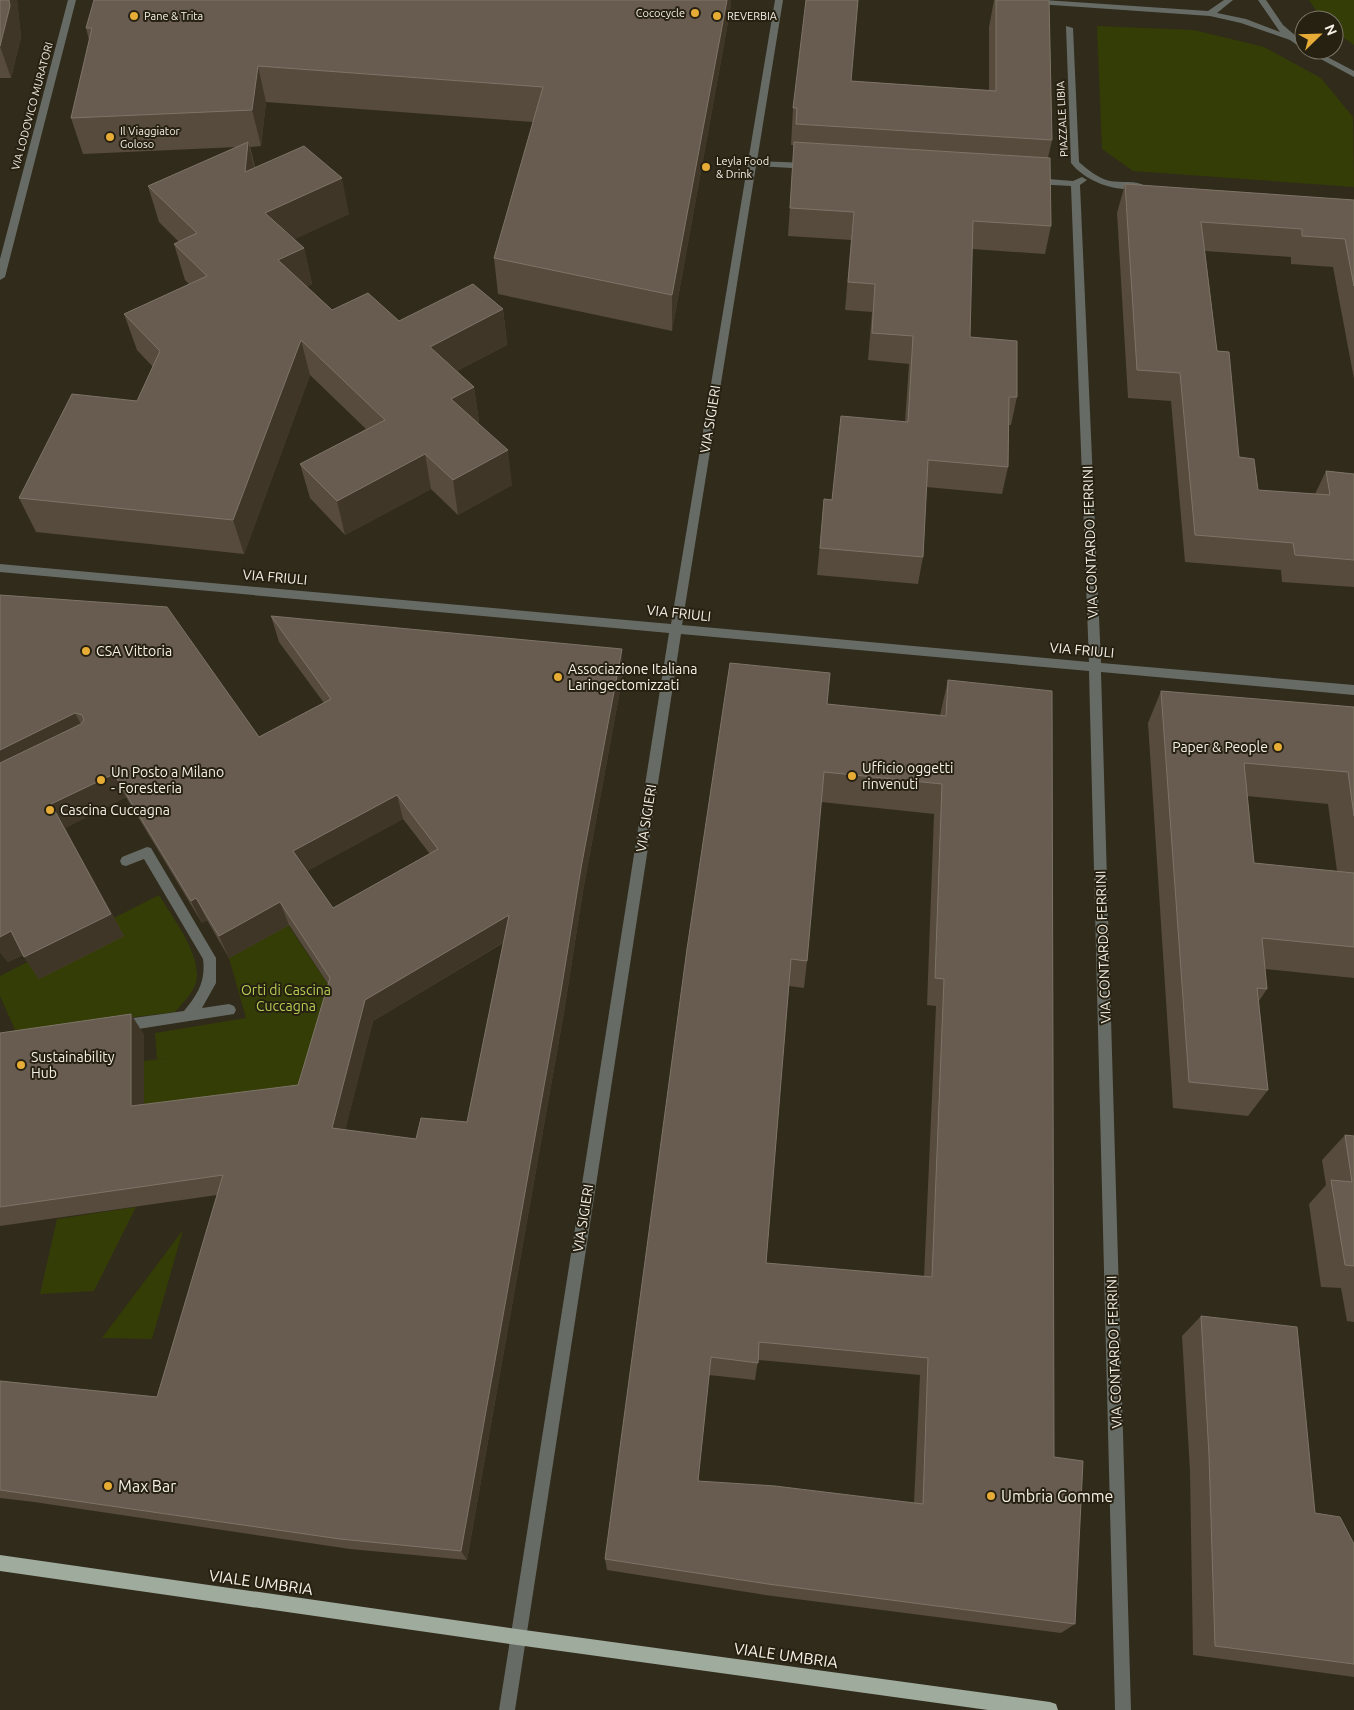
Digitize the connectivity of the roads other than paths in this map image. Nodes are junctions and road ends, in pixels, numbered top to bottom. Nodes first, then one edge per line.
1 (72, 0) edge
2 (779, 0) edge
3 (1009, 0) edge
4 (1229, 0) edge
5 (1262, 0) edge
6 (1079, 2) edge
7 (1210, 14) junction
8 (1069, 28) dead end
9 (1290, 38) junction
10 (1294, 41) edge
11 (1327, 60) edge
12 (1354, 74) edge
13 (753, 163) junction
14 (820, 167) edge
15 (1088, 177) junction
16 (1030, 181) edge
17 (1075, 184) junction
18 (1146, 187) edge
19 (0, 277) edge
20 (0, 568) edge
21 (676, 628) junction
22 (1095, 666) junction
23 (1354, 690) edge
24 (126, 861) dead end
25 (229, 1010) dead end
26 (188, 1016) junction
27 (109, 1027) edge
28 (0, 1564) edge
29 (517, 1638) junction
30 (507, 1710) edge
31 (1050, 1710) edge
32 (1124, 1710) edge

1 - 19 street, VIA LODOVICO MURATORI
2 - 13 street, VIA SIGIERI
3 - 6 street
4 - 7 street
5 - 9 street
6 - 7 street
7 - 9 street
8 - 15 street, PIAZZALE LIBIA
9 - 10 street
11 - 12 street
13 - 14 street
13 - 21 street, VIA SIGIERI
15 - 17 street
15 - 18 street
16 - 17 street
17 - 22 street, VIA CONTARDO FERRINI
20 - 21 street, VIA FRIULI
21 - 22 street, VIA FRIULI
21 - 29 street, VIA SIGIERI
22 - 23 street, VIA FRIULI
22 - 32 street, VIA CONTARDO FERRINI
24 - 26 street
25 - 26 street
26 - 27 street
28 - 29 main road, VIALE UMBRIA
29 - 30 street
29 - 31 main road, VIALE UMBRIA

